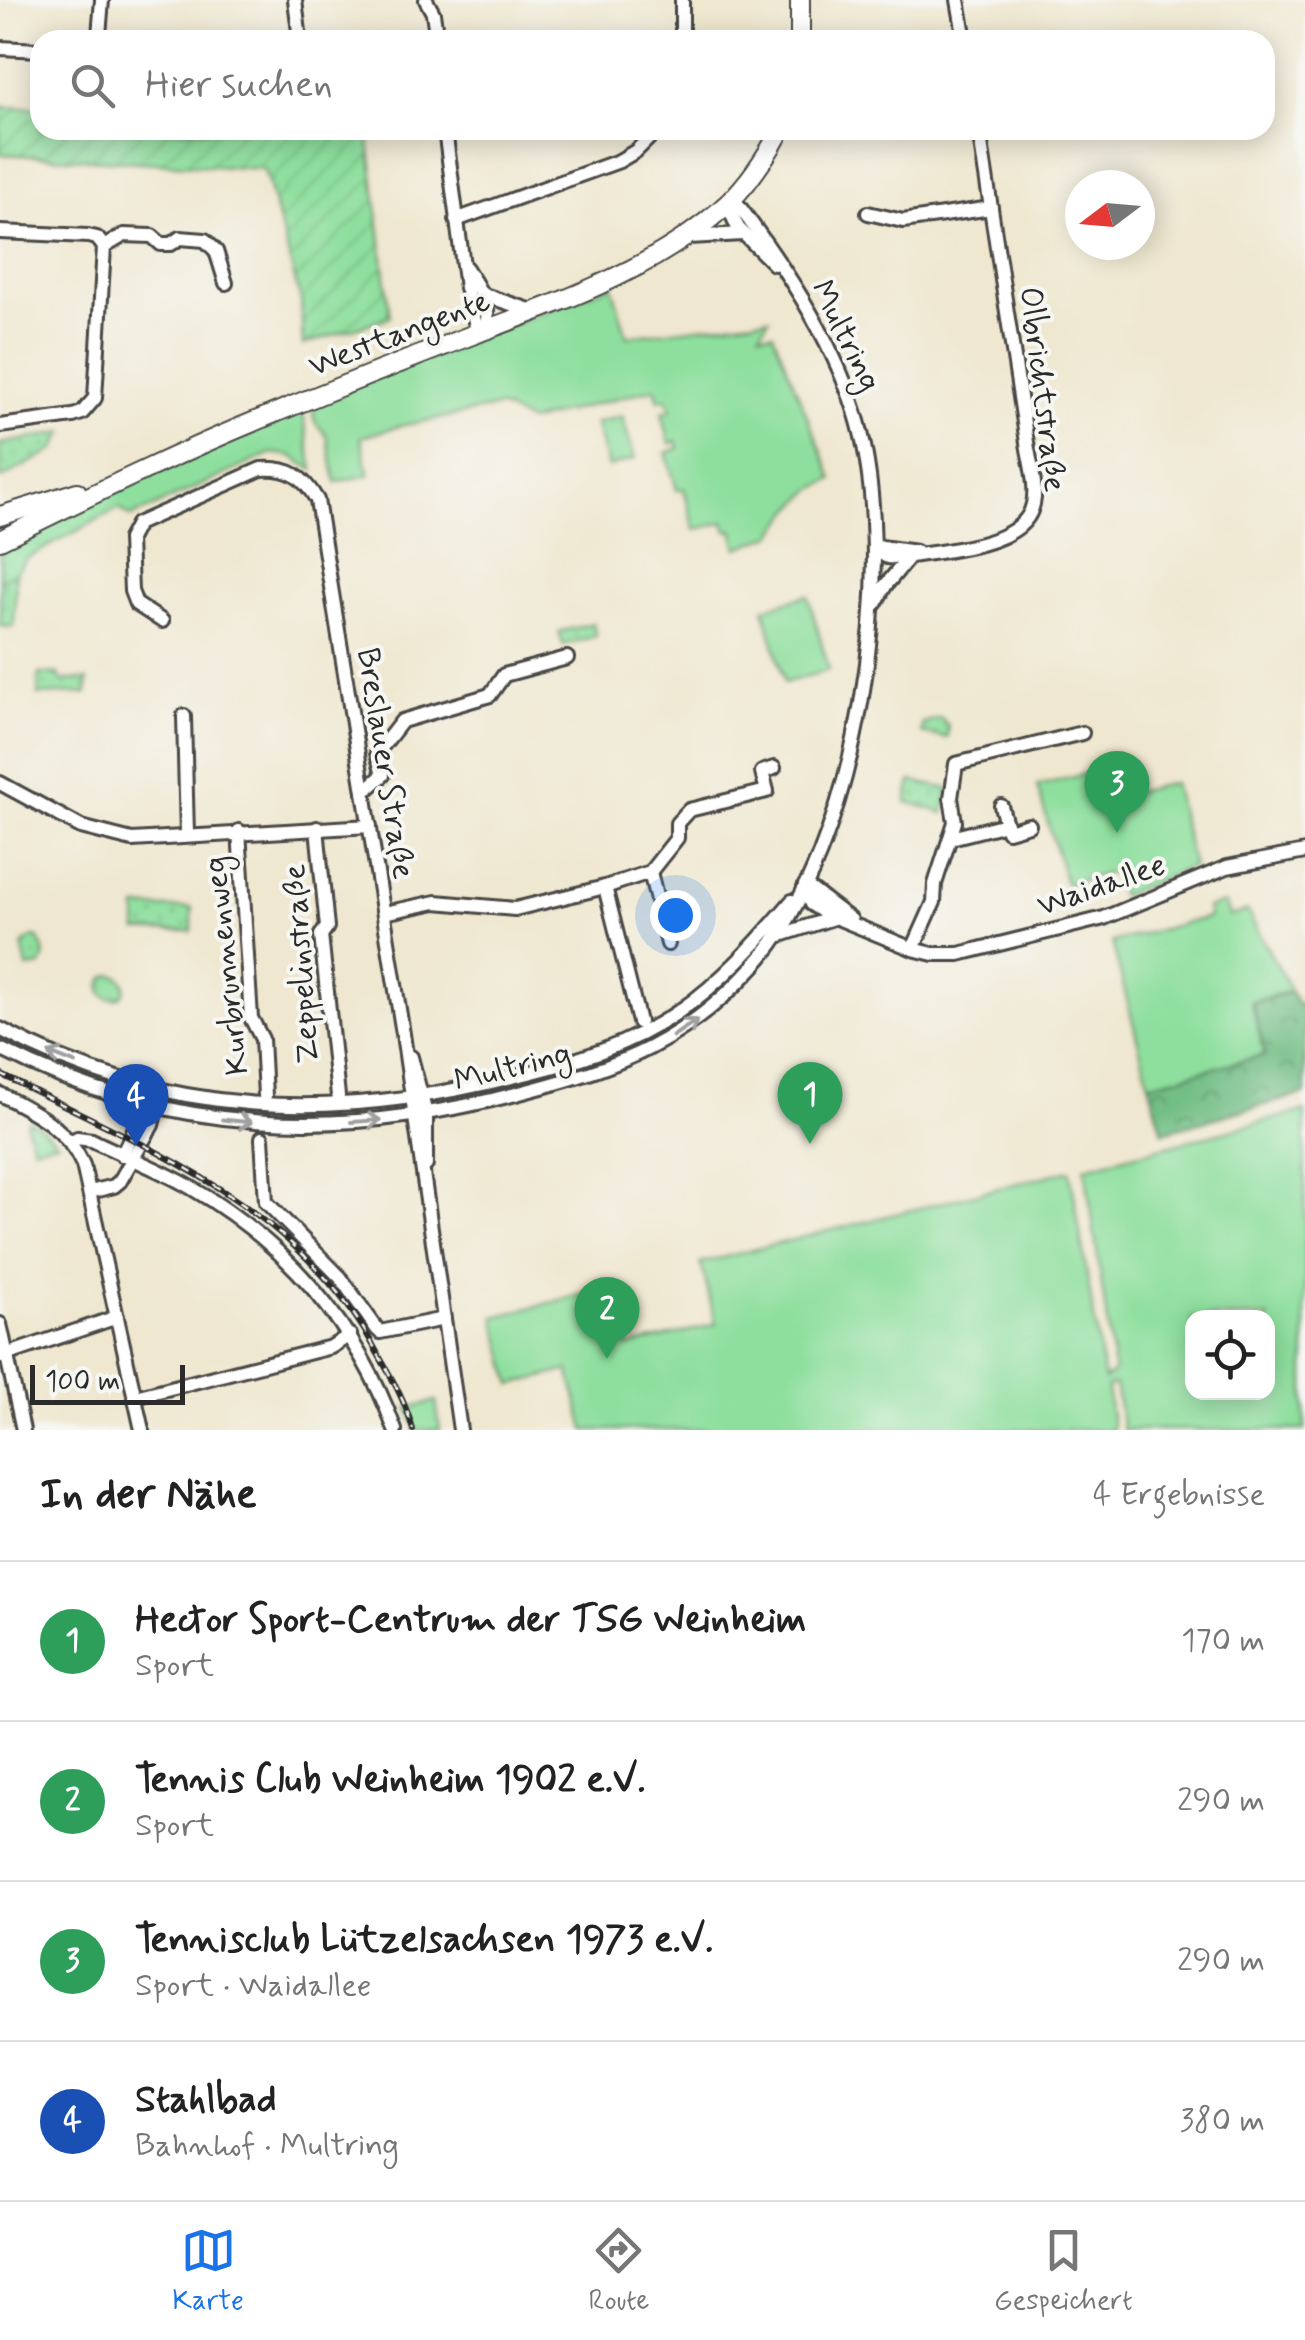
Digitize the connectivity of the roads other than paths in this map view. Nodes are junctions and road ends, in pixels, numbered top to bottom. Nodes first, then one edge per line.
1 (102, 0) edge
2 (294, 0) edge
3 (426, 0) edge
4 (682, 0) edge
5 (800, 0) edge
6 (958, 0) edge
7 (99, 30) edge
8 (298, 30) edge
9 (435, 30) edge
10 (682, 30) edge
11 (800, 30) edge
12 (962, 30) edge
13 (0, 48) edge
14 (30, 50) edge
15 (446, 140) edge
16 (647, 140) edge
17 (775, 140) edge
18 (981, 140) edge
19 (730, 201) junction
20 (991, 208) junction
21 (868, 213) dead end
22 (456, 220) junction
23 (0, 232) edge
24 (744, 234) junction
25 (686, 238) junction
26 (104, 247) junction
27 (462, 261) junction
28 (787, 277) junction
29 (226, 283) dead end
30 (481, 294) junction
31 (536, 312) junction
32 (481, 332) junction
33 (0, 426) edge
34 (130, 474) junction
35 (0, 516) edge
36 (46, 518) junction
37 (0, 540) edge
38 (0, 548) edge
39 (874, 548) junction
40 (914, 555) junction
41 (872, 611) junction
42 (162, 621) dead end
43 (567, 658) dead end
44 (184, 716) dead end
45 (1082, 734) dead end
46 (774, 768) dead end
47 (0, 783) edge
48 (364, 792) junction
49 (1002, 806) dead end
50 (1006, 824) junction
51 (370, 826) junction
52 (1029, 826) dead end
53 (317, 828) junction
54 (239, 832) junction
55 (186, 836) junction
56 (952, 838) junction
57 (1305, 852) edge
58 (650, 872) junction
59 (804, 886) junction
60 (605, 887) junction
61 (384, 913) junction
62 (836, 918) junction
63 (856, 924) junction
64 (778, 936) junction
65 (668, 944) dead end
66 (912, 949) junction
67 (639, 1022) dead end
68 (0, 1029) edge
69 (0, 1049) edge
70 (0, 1094) edge
71 (264, 1096) dead end
72 (338, 1096) dead end
73 (417, 1098) junction
74 (153, 1100) junction
75 (420, 1115) junction
76 (262, 1138) dead end
77 (70, 1142) junction
78 (128, 1157) junction
79 (90, 1192) junction
80 (117, 1316) junction
81 (444, 1319) junction
82 (0, 1324) edge
83 (350, 1335) junction
84 (3, 1356) edge
85 (135, 1397) junction
86 (23, 1430) edge
87 (142, 1430) edge
88 (395, 1430) edge
89 (460, 1430) edge

1 - 7 street
2 - 8 street
3 - 9 street
4 - 10 street
5 - 11 main road
6 - 12 street
13 - 14 street
15 - 22 street
16 - 22 street
17 - 19 main road, Westtangente
18 - 20 street, Olbrichtstraße
19 - 24 street, Multring
19 - 25 main road, Westtangente
19 - 28 street, Multring
20 - 21 street
20 - 40 street, Olbrichtstraße
22 - 27 street
23 - 26 street
24 - 25 street
24 - 28 street, Multring
25 - 31 main road, Westtangente
26 - 29 street
26 - 33 street
27 - 30 street
27 - 32 street
28 - 39 street, Multring
30 - 31 street
30 - 32 street
31 - 32 main road, Westtangente
32 - 34 main road, Westtangente
34 - 35 main road
34 - 36 main road, Westtangente
36 - 37 main road, Westtangente
36 - 38 main road
39 - 40 street, Olbrichtstraße
39 - 41 street, Multring
40 - 41 street
41 - 59 street, Multring
42 - 48 street, Breslauer Straße
43 - 48 street
44 - 55 street
45 - 56 street
46 - 58 street
47 - 55 street
48 - 51 street, Breslauer Straße
49 - 50 street
50 - 52 street
50 - 56 street
51 - 53 street
51 - 61 street, Breslauer Straße
53 - 54 street
53 - 72 street, Zeppelinstraße
54 - 55 street
54 - 71 street, Kurbrunnenweg
56 - 66 street
57 - 66 street, Waidallee
58 - 60 street
58 - 65 street
59 - 62 street, Waidallee
59 - 63 street, Waidallee
59 - 64 street, Multring
59 - 73 street, Multring
60 - 61 street
60 - 67 street
61 - 73 street, Breslauer Straße
62 - 63 street, Waidallee
62 - 64 street
63 - 66 street, Waidallee
75 -> 64 street, Multring
74 -> 68 street, Multring
69 - 74 street, Multring
70 - 77 street
73 - 74 street, Multring
73 - 75 street, Breslauer Straße
74 -> 75 street, Multring
74 - 78 street
75 - 81 street, Breslauer Straße
76 - 81 street
77 - 78 street
77 - 79 street
78 - 79 street
78 - 83 street
79 - 80 street
80 - 84 street
80 - 85 street
81 - 89 street, Breslauer Straße
82 - 84 street
83 - 85 street
83 - 88 street
84 - 86 street
85 - 87 street

